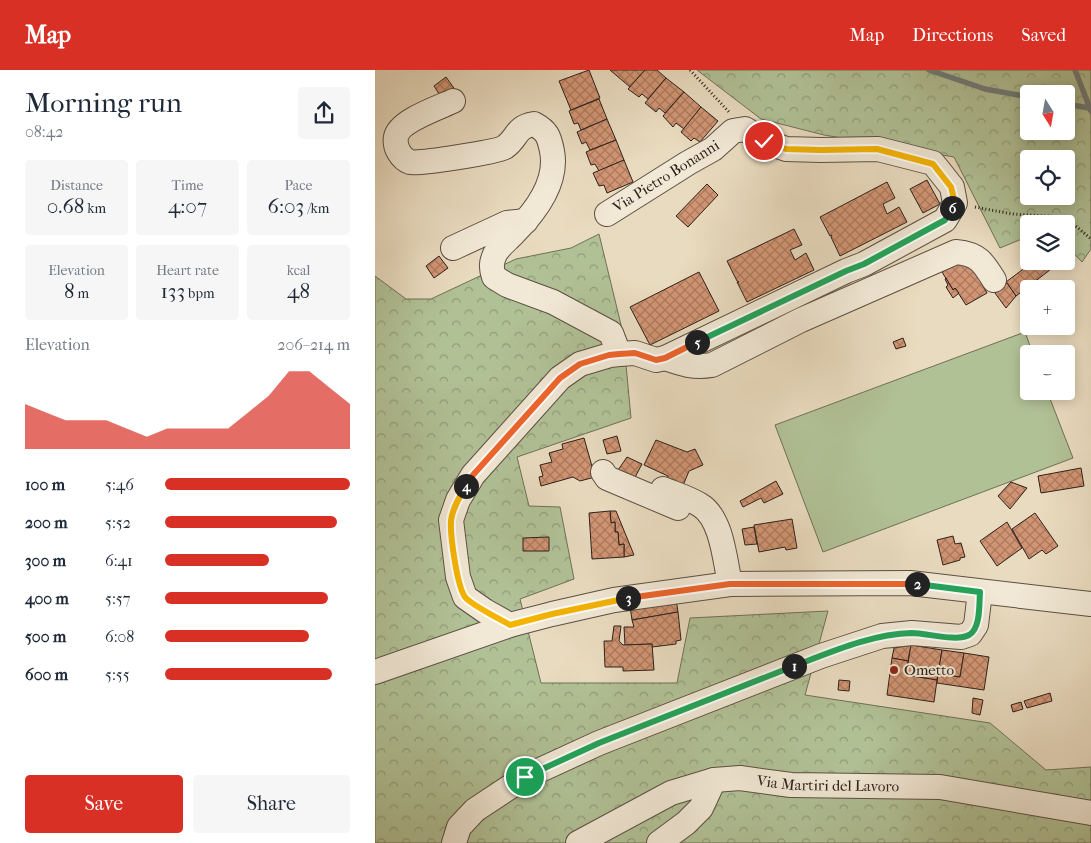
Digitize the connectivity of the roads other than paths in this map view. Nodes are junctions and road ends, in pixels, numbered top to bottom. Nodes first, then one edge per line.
1 (453, 101) dead end
2 (607, 214) dead end
3 (526, 221) junction
4 (453, 248) dead end
5 (994, 280) dead end
6 (619, 354) junction
7 (665, 358) junction
8 (603, 472) dead end
9 (663, 489) dead end
10 (716, 524) junction
11 (730, 584) junction
12 (980, 592) junction
13 (1091, 604) edge
14 (510, 625) junction
15 (375, 672) edge
16 (714, 780) junction
17 (1091, 813) edge
18 (454, 843) edge
19 (578, 843) edge
20 (659, 843) edge

1 - 3 street
2 - 7 street, Via Pietro Bonanni
3 - 4 street
3 - 6 street
5 - 7 street
6 - 7 street
6 - 14 street
8 - 10 street
9 - 10 street
10 - 11 street
11 - 12 street
11 - 14 street
12 - 13 street
12 - 18 street
14 - 15 street
16 - 17 street, Via Martiri del Lavoro
16 - 19 street, Via Martiri del Lavoro
16 - 20 street

